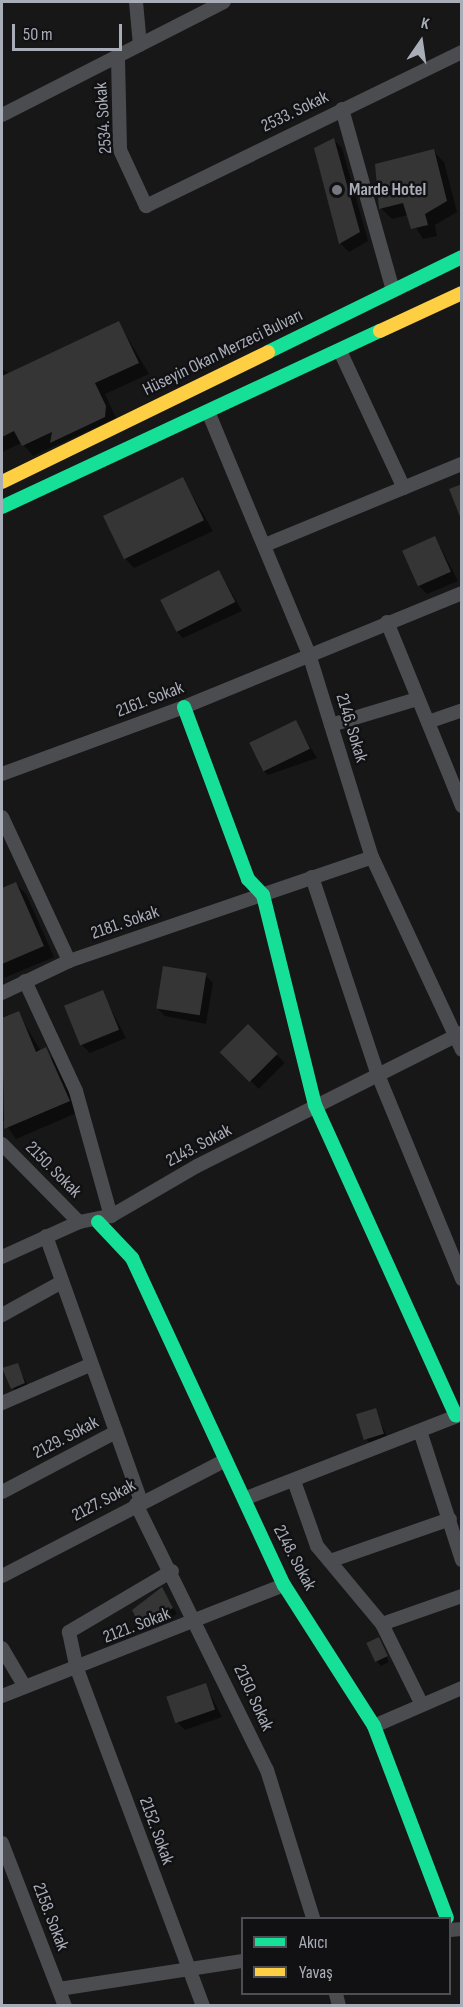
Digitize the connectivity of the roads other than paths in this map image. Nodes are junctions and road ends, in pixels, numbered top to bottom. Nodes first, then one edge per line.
1 (136, 2) edge
2 (224, 2) edge
3 (140, 45) junction
4 (462, 52) edge
5 (118, 59) junction
6 (342, 109) junction
7 (2, 115) edge
8 (146, 206) joint
9 (462, 257) edge
10 (393, 290) junction
11 (462, 293) edge
12 (340, 351) junction
13 (209, 414) junction
14 (462, 464) edge
15 (2, 482) edge
16 (404, 488) junction
17 (2, 507) edge
18 (265, 545) junction
19 (462, 593) edge
20 (387, 622) junction
21 (309, 654) junction
22 (417, 699) junction
23 (184, 707) junction
24 (462, 710) edge
25 (428, 722) junction
26 (331, 725) junction
27 (2, 774) edge
28 (462, 806) edge
29 (2, 817) edge
30 (372, 857) junction
31 (312, 877) junction
32 (263, 895) junction
33 (69, 961) junction
34 (25, 981) junction
35 (2, 993) edge
36 (458, 1035) edge
37 (462, 1050) edge
38 (378, 1075) junction
39 (315, 1105) junction
40 (2, 1144) edge
41 (111, 1216) junction
42 (79, 1222) junction
43 (98, 1222) junction
44 (46, 1236) junction
45 (2, 1257) edge
46 (462, 1279) edge
47 (60, 1283) junction
48 (2, 1315) edge
49 (90, 1365) junction
50 (2, 1403) edge
51 (459, 1415) edge
52 (420, 1431) junction
53 (116, 1432) junction
54 (226, 1460) junction
55 (294, 1481) junction
56 (2, 1492) edge
57 (244, 1499) junction
58 (139, 1502) junction
59 (450, 1519) junction
60 (462, 1560) edge
61 (330, 1561) junction
62 (172, 1571) junction
63 (2, 1576) edge
64 (284, 1585) junction
65 (462, 1596) edge
66 (198, 1622) junction
67 (382, 1624) junction
68 (2, 1648) edge
69 (77, 1669) junction
70 (25, 1687) junction
71 (462, 1688) edge
72 (2, 1696) edge
73 (422, 1705) junction
74 (374, 1726) junction
75 (2, 1843) edge
76 (313, 1917) edge
77 (448, 1917) edge
78 (241, 1961) edge
79 (188, 1970) junction
80 (59, 1989) junction
81 (65, 2006) edge
82 (203, 2006) edge

1 - 3 street
2 - 3 street
3 - 5 street
4 - 6 street, 2533. Sokak
5 - 7 street
5 - 8 street, 2534. Sokak
6 - 8 street, 2533. Sokak
6 - 10 street
9 - 10 street, Hüseyin Okan Merzeci Bulvarı
10 - 15 street, Hüseyin Okan Merzeci Bulvarı
11 - 12 street
12 - 13 street
12 - 16 street
13 - 17 street
13 - 18 street, 2146. Sokak
14 - 16 street
16 - 18 street
18 - 21 street, 2146. Sokak
19 - 20 street, 2161. Sokak
20 - 21 street, 2161. Sokak
20 - 22 street
21 - 23 street, 2161. Sokak
21 - 26 street, 2146. Sokak
22 - 25 street
22 - 26 street
23 - 27 street, 2161. Sokak
23 - 32 street
24 - 25 street
25 - 28 street
26 - 30 street, 2146. Sokak
29 - 33 street
30 - 31 street, 2181. Sokak
30 - 36 street, 2146. Sokak
31 - 32 street, 2181. Sokak
31 - 38 street
32 - 33 street, 2181. Sokak
32 - 39 street
33 - 34 street, 2181. Sokak
34 - 35 street, 2181. Sokak
34 - 41 street
36 - 37 street, 2146. Sokak
36 - 38 street, 2143. Sokak
38 - 39 street, 2143. Sokak
38 - 46 street
39 - 41 street, 2143. Sokak
39 - 51 street
40 - 42 street, 2150. Sokak
41 - 43 street, 2143. Sokak
42 - 43 street, 2143. Sokak
42 - 44 street, 2143. Sokak
43 - 54 street, 2148. Sokak
44 - 45 street, 2143. Sokak
44 - 47 street, 2150. Sokak
47 - 48 street
47 - 49 street, 2150. Sokak
49 - 50 street
49 - 53 street, 2150. Sokak
51 - 52 street
52 - 55 street
52 - 59 street
53 - 56 street, 2129. Sokak
53 - 58 street, 2150. Sokak
54 - 57 street, 2148. Sokak
54 - 58 street, 2127. Sokak
55 - 57 street
55 - 61 street
57 - 64 street, 2148. Sokak
58 - 62 street, 2150. Sokak
58 - 63 street, 2127. Sokak
59 - 60 street
59 - 61 street
61 - 67 street
62 - 66 street, 2150. Sokak
62 - 69 street, 2152. Sokak
64 - 66 street, 2121. Sokak
64 - 74 street, 2148. Sokak
65 - 67 street
66 - 69 street, 2121. Sokak
66 - 76 street, 2150. Sokak
67 - 73 street
68 - 70 street
69 - 70 street, 2121. Sokak
69 - 79 street, 2152. Sokak
70 - 72 street, 2121. Sokak
71 - 73 street
73 - 74 street
74 - 77 street, 2148. Sokak
75 - 80 street, 2158. Sokak
78 - 79 street
79 - 80 street
79 - 82 street, 2152. Sokak
80 - 81 street, 2158. Sokak

